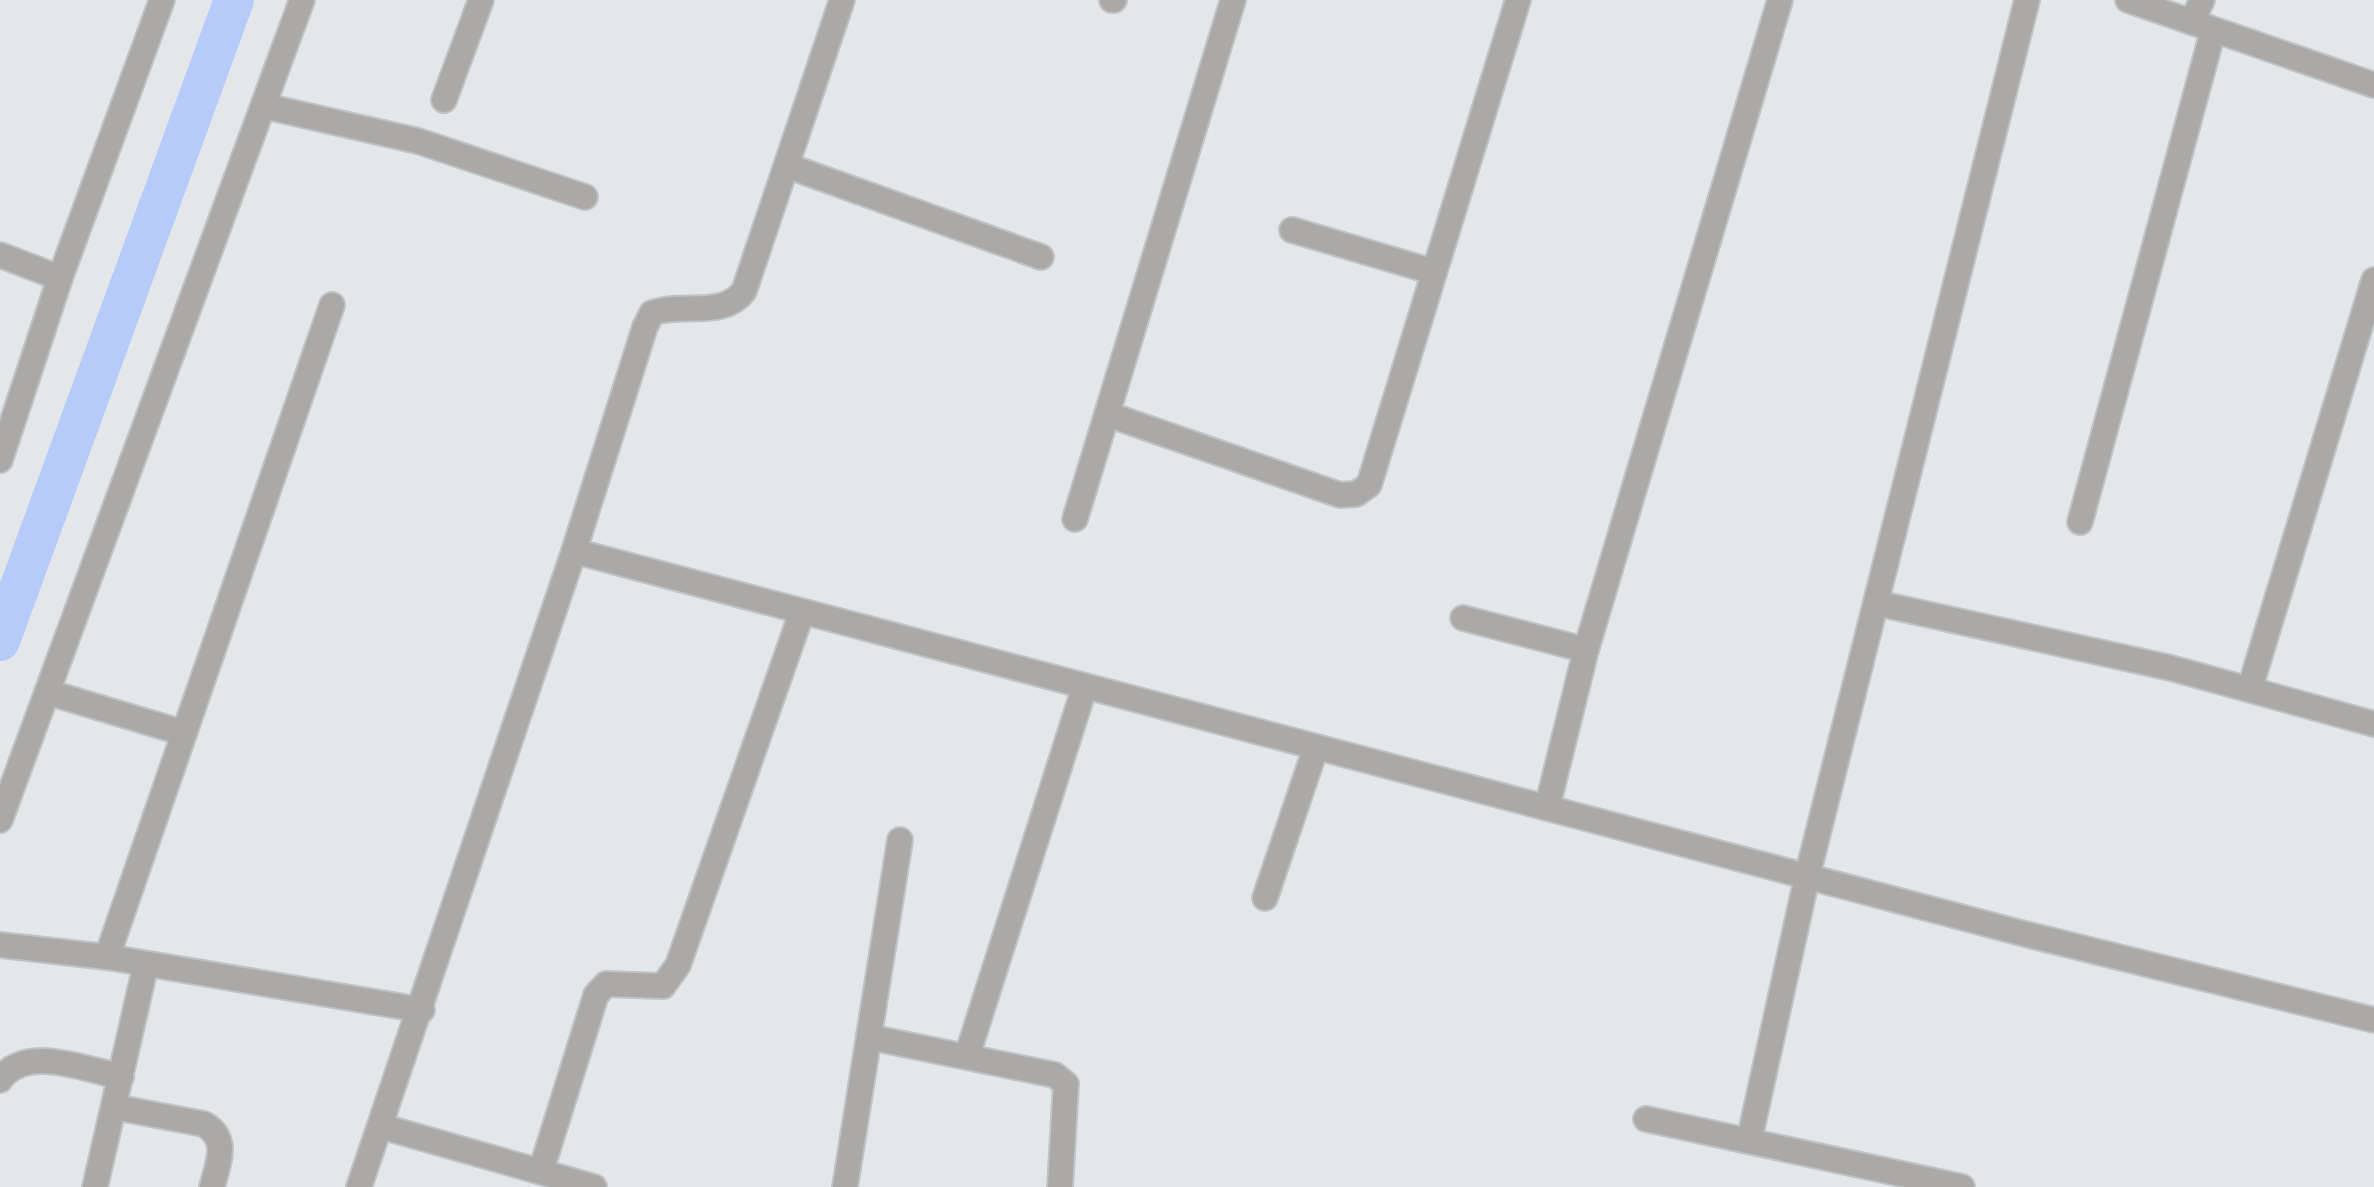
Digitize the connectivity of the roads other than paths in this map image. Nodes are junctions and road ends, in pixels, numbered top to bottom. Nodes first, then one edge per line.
1 (162, 0) edge
2 (302, 0) edge
3 (481, 0) edge
4 (842, 0) edge
5 (1233, 0) edge
6 (1518, 0) edge
7 (1780, 0) edge
8 (2027, 0) edge
9 (2128, 0) edge
10 (2202, 18) edge
11 (2374, 85) edge
12 (444, 100) dead end
13 (264, 106) junction
14 (788, 166) junction
15 (585, 197) dead end
16 (1292, 230) dead end
17 (0, 255) edge
18 (1041, 257) dead end
19 (1434, 272) junction
20 (60, 278) junction
21 (2374, 280) edge
22 (332, 305) dead end
23 (1107, 414) junction
24 (0, 460) edge
25 (1075, 519) dead end
26 (2080, 522) dead end
27 (574, 551) junction
28 (1876, 603) junction
29 (802, 612) junction
30 (1463, 618) dead end
31 (1586, 650) junction
32 (1085, 686) junction
33 (2250, 688) junction
34 (47, 692) junction
35 (2374, 724) edge
36 (184, 733) junction
37 (1316, 747) junction
38 (1547, 808) junction
39 (0, 820) edge
40 (900, 840) dead end
41 (1807, 877) junction
42 (1265, 898) dead end
43 (0, 945) edge
44 (107, 957) junction
45 (146, 964) junction
46 (422, 1010) junction
47 (2374, 1020) edge
48 (869, 1037) junction
49 (967, 1056) junction
50 (121, 1077) junction
51 (0, 1080) edge
52 (114, 1107) junction
53 (1646, 1119) dead end
54 (380, 1126) junction
55 (1749, 1141) junction
56 (541, 1171) junction
57 (1909, 1181) edge
58 (95, 1187) edge
59 (212, 1187) edge
60 (359, 1187) edge
61 (594, 1187) edge
62 (845, 1187) edge
63 (1060, 1187) edge
64 (1962, 1187) edge

1 - 20 street
2 - 13 street
3 - 12 street
4 - 14 street
5 - 23 street
6 - 19 street
7 - 31 street
8 - 28 street
9 - 10 street
10 - 11 street
10 - 26 street
13 - 15 street
13 - 34 street
14 - 18 street
14 - 27 street
16 - 19 street
17 - 20 street
19 - 23 street
20 - 24 street
21 - 33 street
22 - 36 street
23 - 25 street
27 - 29 street
27 - 46 street
28 - 33 street
28 - 41 street
29 - 32 street
29 - 56 street
30 - 31 street
31 - 38 street
32 - 37 street
32 - 49 street
33 - 35 street
34 - 36 street
34 - 39 street
36 - 44 street
37 - 38 street
37 - 42 street
38 - 41 street
40 - 48 street
41 - 47 street
41 - 55 street
43 - 44 street
44 - 45 street
45 - 46 street
45 - 50 street
46 - 54 street
48 - 49 street
48 - 62 street
49 - 63 street
50 - 51 street
50 - 52 street
52 - 58 street
52 - 59 street
53 - 55 street
54 - 56 street
54 - 60 street
55 - 57 street
56 - 61 street
57 - 64 street

